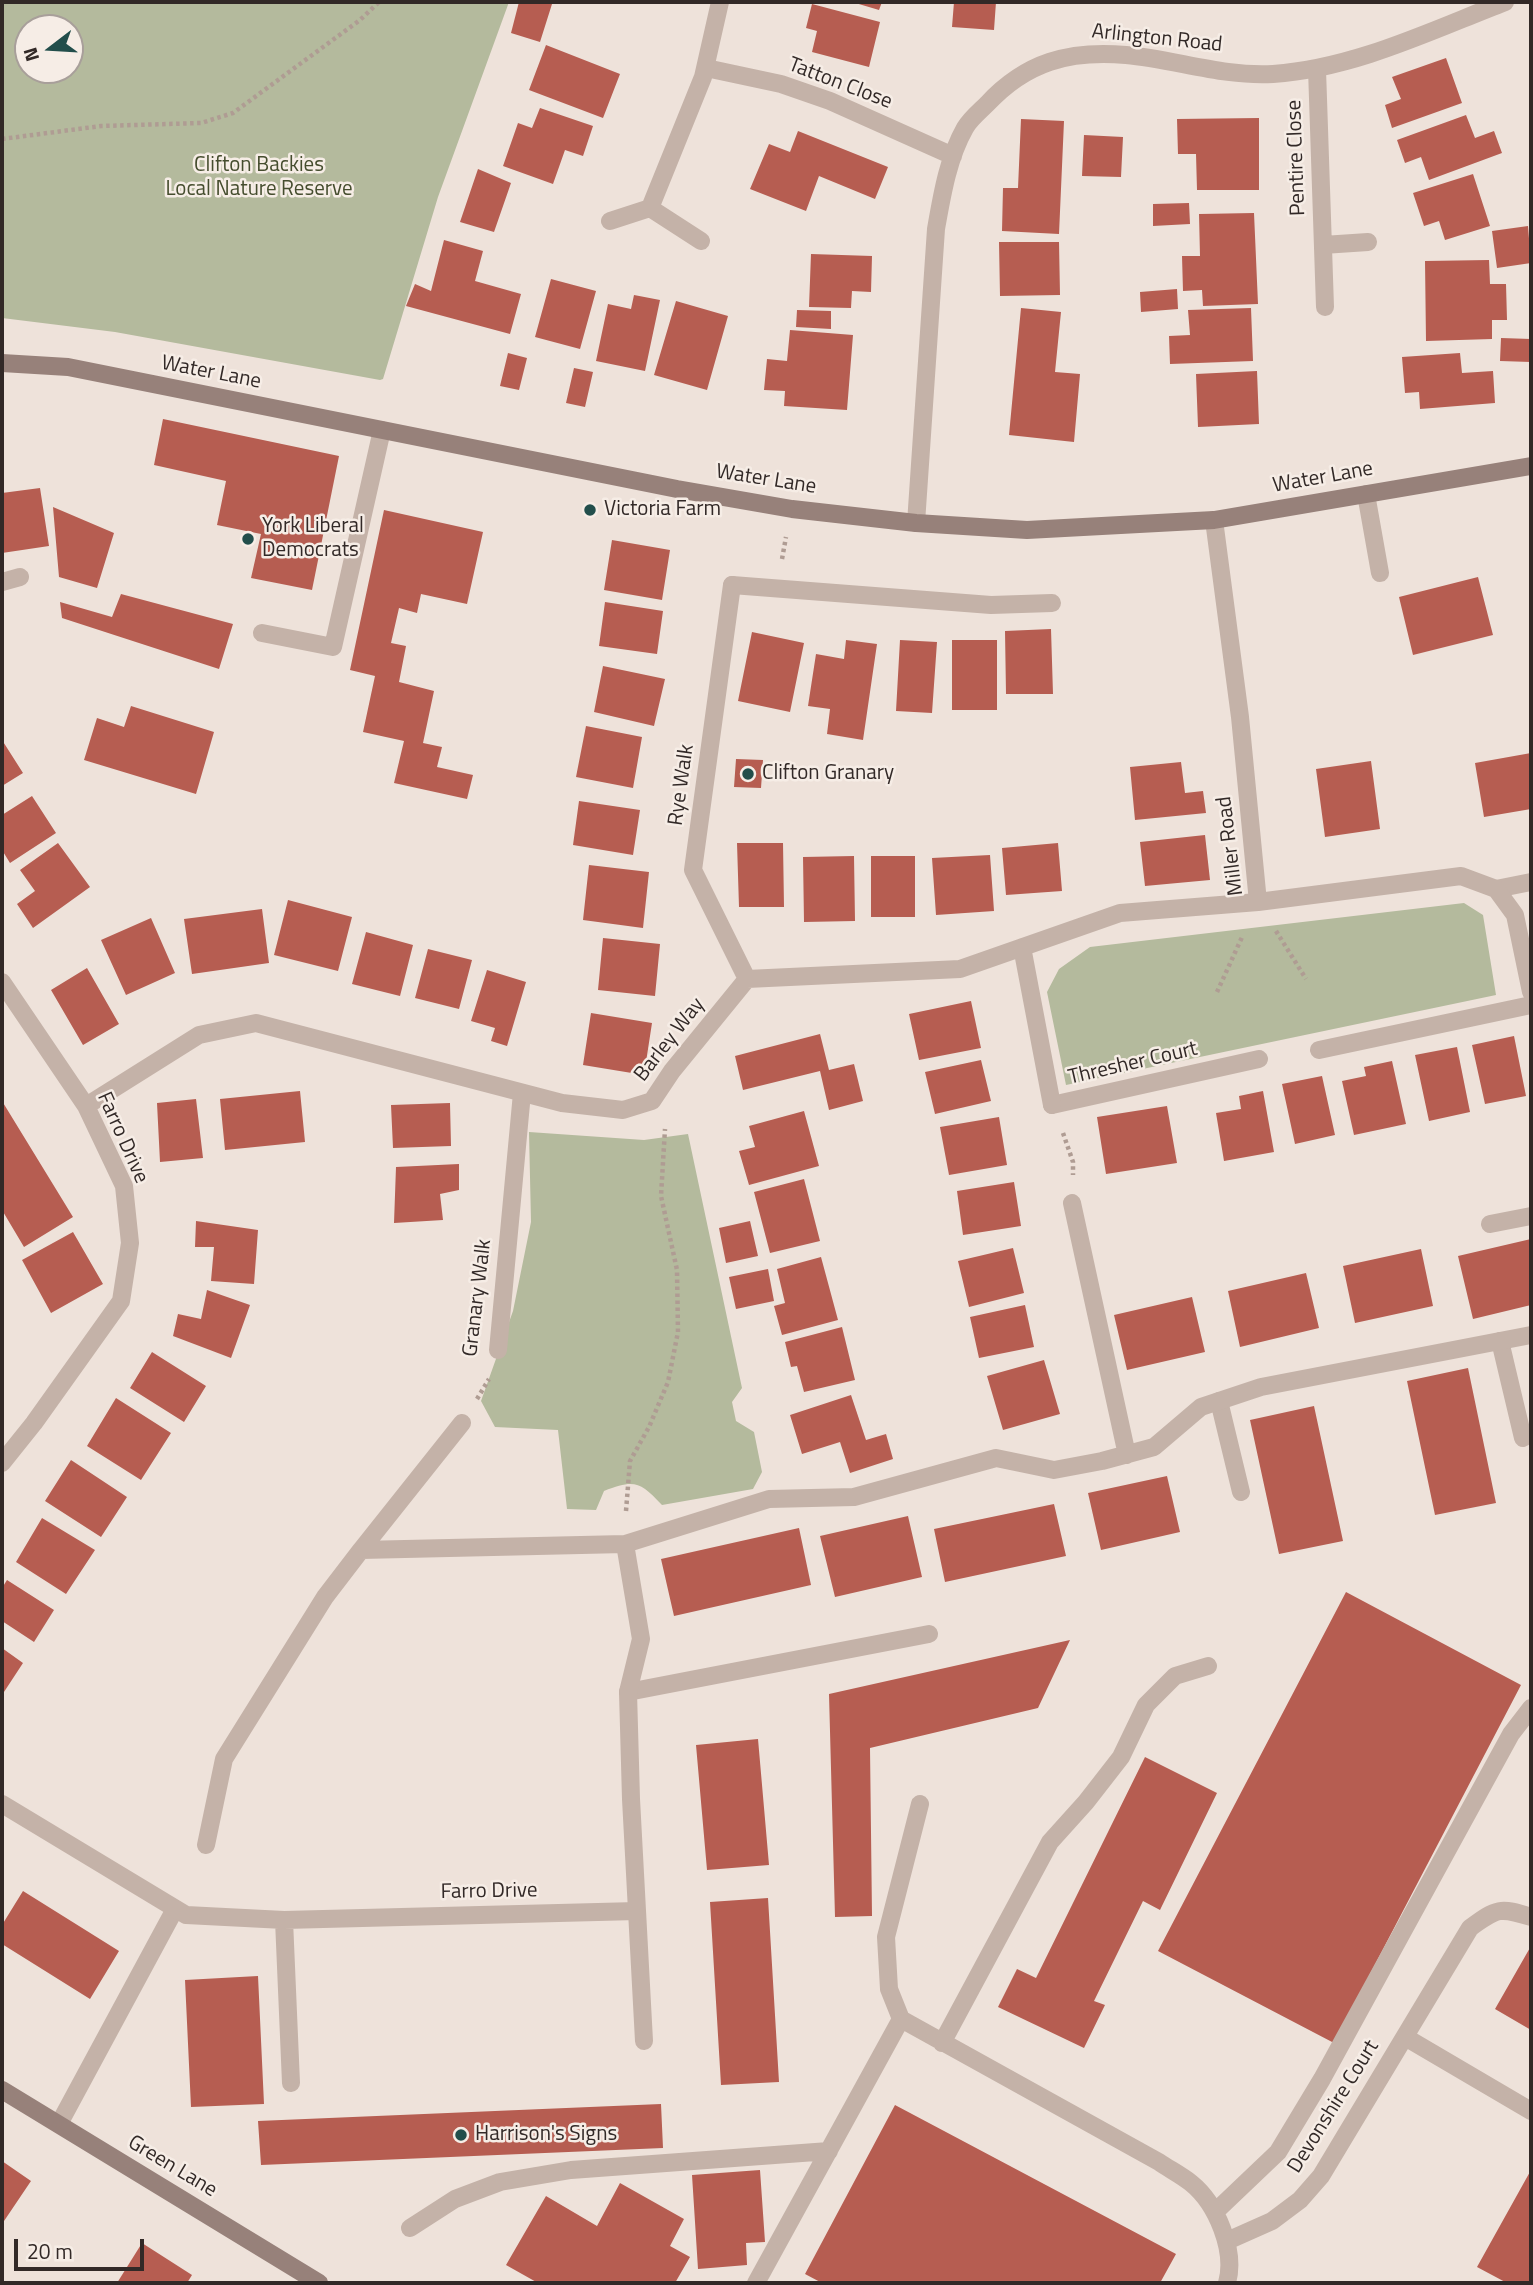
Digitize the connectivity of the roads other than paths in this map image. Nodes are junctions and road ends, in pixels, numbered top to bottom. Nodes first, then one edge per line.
1 (720, 2) edge
2 (1505, 2) edge
3 (706, 68) junction
4 (1317, 69) junction
5 (953, 156) junction
6 (650, 208) junction
7 (610, 222) dead end
8 (701, 242) dead end
9 (1368, 242) dead end
10 (1323, 245) junction
11 (1325, 307) dead end
12 (2, 363) edge
13 (382, 430) junction
14 (1531, 466) edge
15 (1366, 494) junction
16 (1214, 520) junction
17 (916, 523) junction
18 (1380, 573) dead end
19 (20, 577) dead end
20 (2, 582) edge
21 (1052, 603) dead end
22 (262, 633) dead end
23 (1531, 882) edge
24 (1496, 889) junction
25 (1258, 902) junction
26 (1022, 947) junction
27 (747, 979) junction
28 (2, 982) edge
29 (1531, 992) edge
30 (1531, 1005) edge
31 (1319, 1050) dead end
32 (1259, 1059) dead end
33 (522, 1093) junction
34 (86, 1106) junction
35 (1072, 1203) road end
36 (1531, 1216) edge
37 (1490, 1224) dead end
38 (1531, 1335) edge
39 (1500, 1341) junction
40 (498, 1350) road end
41 (1219, 1401) junction
42 (462, 1423) road end
43 (1523, 1438) dead end
44 (1127, 1455) junction
45 (2, 1463) edge
46 (1241, 1492) dead end
47 (625, 1544) junction
48 (361, 1550) junction
49 (929, 1634) dead end
50 (1208, 1666) dead end
51 (628, 1692) junction
52 (1531, 1708) edge
53 (2, 1804) edge
54 (920, 1804) dead end
55 (206, 1845) dead end
56 (176, 1909) junction
57 (637, 1911) junction
58 (1531, 1917) edge
59 (284, 1920) junction
60 (901, 2019) junction
61 (1405, 2037) junction
62 (644, 2041) dead end
63 (942, 2043) junction
64 (291, 2083) dead end
65 (2, 2090) edge
66 (1531, 2111) edge
67 (58, 2124) junction
68 (829, 2151) junction
69 (1215, 2212) junction
70 (410, 2228) dead end
71 (1227, 2241) junction
72 (320, 2283) edge
73 (756, 2283) edge
74 (1227, 2283) edge

1 - 3 street
2 - 4 street, Arlington Road
3 - 5 street, Tatton Close
3 - 6 street
4 - 5 street, Arlington Road
4 - 10 street, Pentire Close
5 - 17 street, Arlington Road
6 - 7 street
6 - 8 street
9 - 10 street
10 - 11 street, Pentire Close
12 - 13 street, Water Lane
13 - 17 street, Water Lane
13 - 22 street
14 - 15 street, Water Lane
15 - 16 street, Water Lane
15 - 18 street
16 - 17 street, Water Lane
16 - 25 street, Miller Road
19 - 20 street
21 - 27 street, Rye Walk
23 - 24 street
24 - 25 street, Miller Road
24 - 29 street
25 - 26 street
26 - 27 street
26 - 32 street, Thresher Court
27 - 33 street, Barley Way
28 - 34 street, Farro Drive
30 - 31 street
33 - 34 street, Barley Way
33 - 40 street, Granary Walk
34 - 45 street, Farro Drive
35 - 44 street
36 - 37 street
38 - 39 street
39 - 41 street
39 - 43 street
41 - 44 street
41 - 46 street
42 - 48 street
44 - 47 street
47 - 48 street
47 - 51 street
48 - 55 street
49 - 51 street
50 - 63 street
51 - 57 street
52 - 69 street
53 - 56 street, Farro Drive
54 - 60 street
56 - 59 street, Farro Drive
56 - 67 street
57 - 59 street, Farro Drive
57 - 62 street
58 - 61 street, Devonshire Court
59 - 64 street
60 - 63 street
60 - 68 street
61 - 66 street, Devonshire Court
61 - 71 street, Devonshire Court
63 - 69 street
65 - 67 street, Green Lane
67 - 72 street, Green Lane
68 - 70 street
68 - 73 street
69 - 71 street
71 - 74 street

